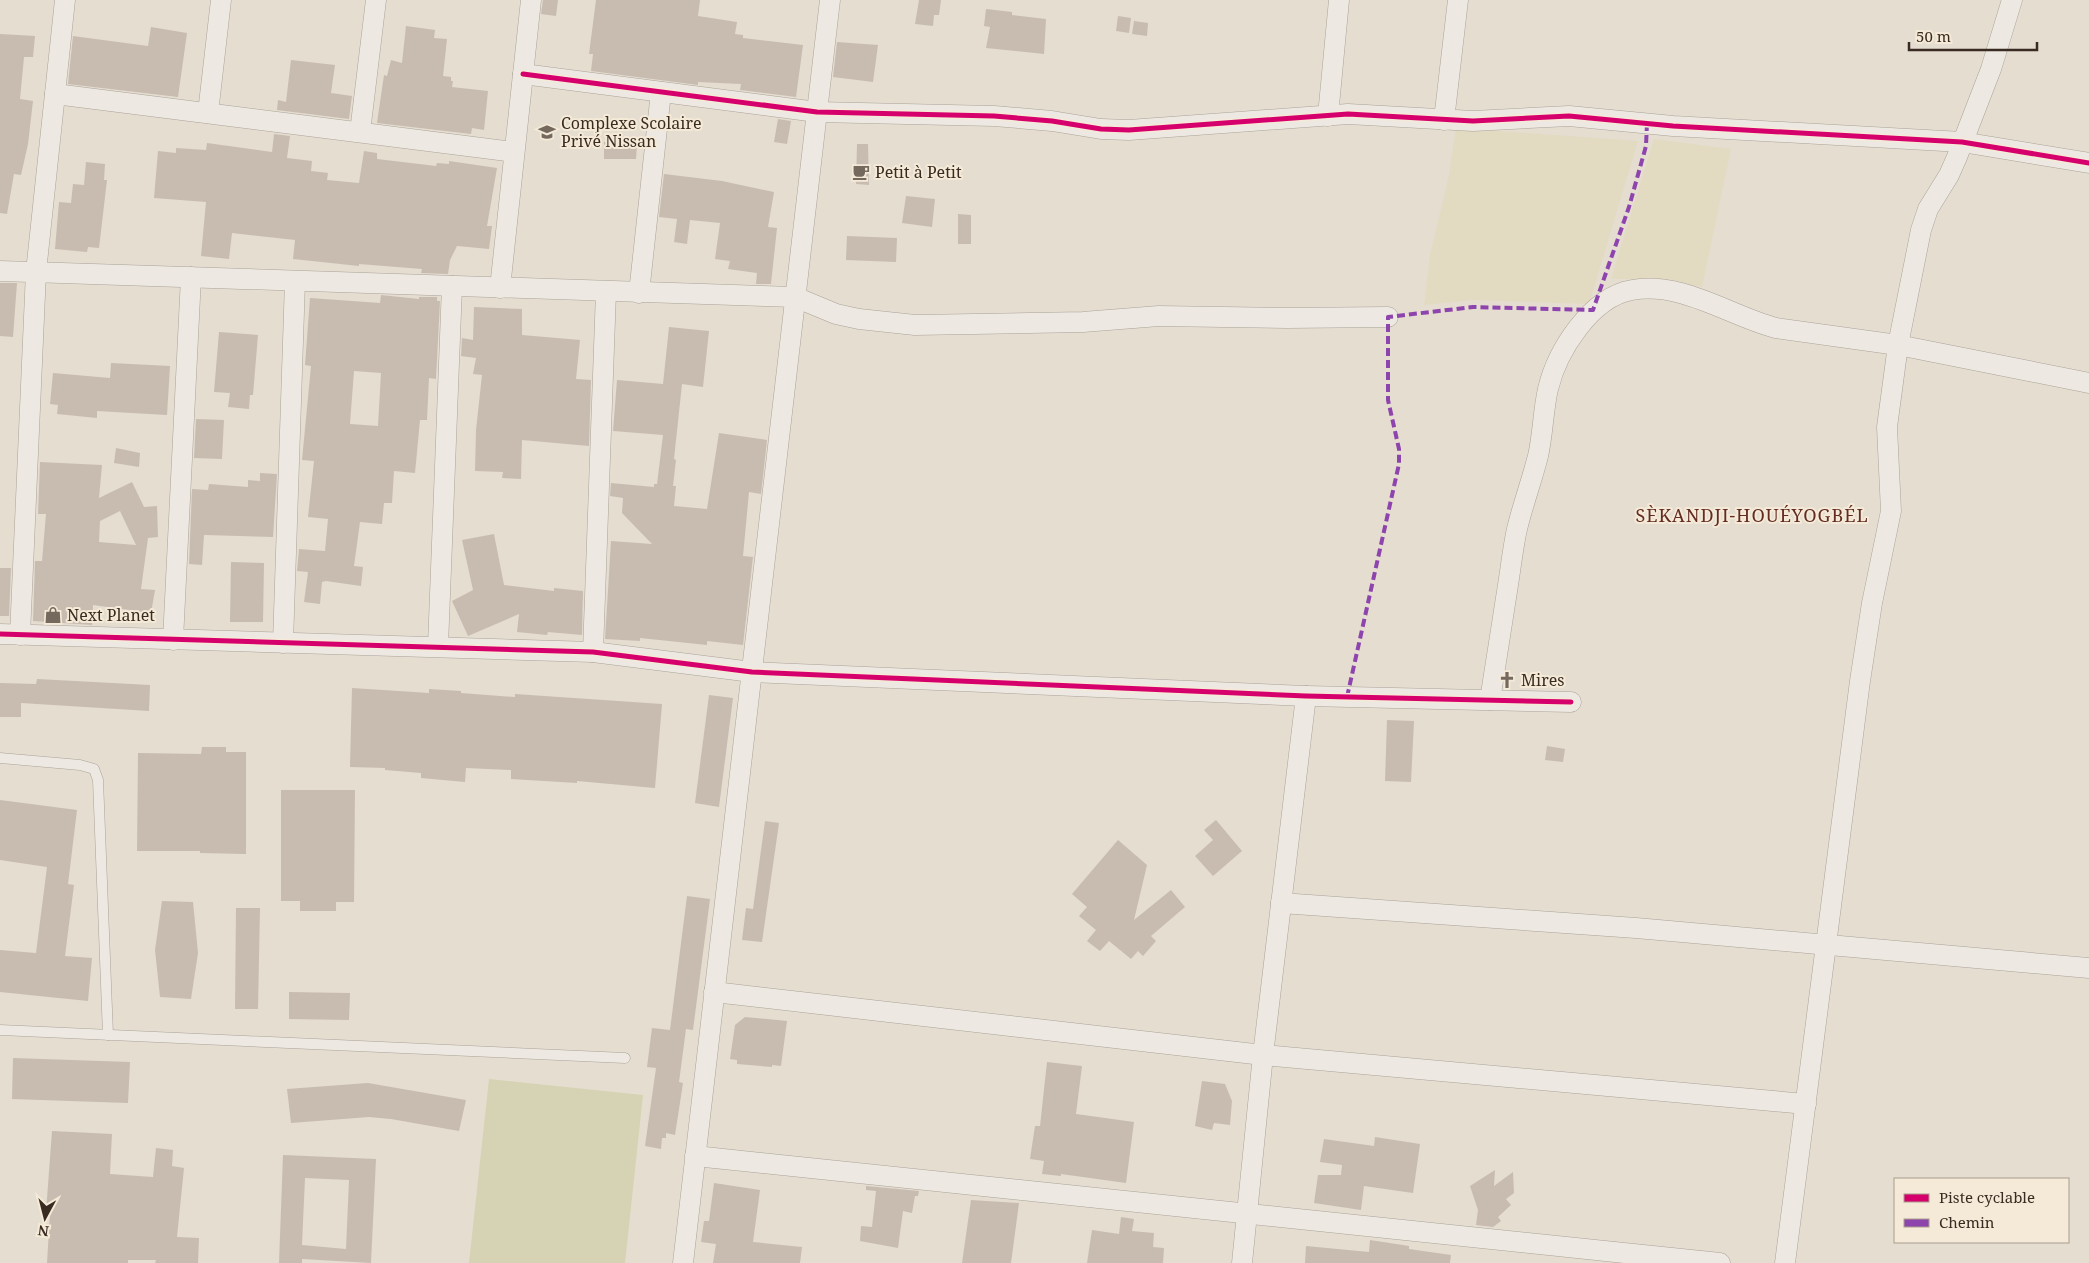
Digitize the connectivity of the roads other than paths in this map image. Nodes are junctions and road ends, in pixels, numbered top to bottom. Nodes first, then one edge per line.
1 (65, 0) edge
2 (221, 0) edge
3 (376, 0) edge
4 (531, 0) edge
5 (830, 0) edge
6 (1339, 0) edge
7 (1458, 0) edge
8 (2012, 0) edge
9 (523, 74) junction
10 (661, 92) junction
11 (55, 94) junction
12 (817, 112) junction
13 (208, 113) junction
14 (1328, 116) junction
15 (1444, 120) junction
16 (360, 132) junction
17 (1962, 142) junction
18 (514, 152) junction
19 (2089, 163) edge
20 (0, 271) edge
21 (36, 272) junction
22 (191, 277) junction
23 (295, 281) junction
24 (452, 286) junction
25 (500, 288) junction
26 (606, 292) junction
27 (639, 293) junction
28 (795, 297) junction
29 (1388, 317) dead end
30 (1898, 345) junction
31 (2089, 383) edge
32 (10, 634) edge
33 (173, 640) junction
34 (283, 643) junction
35 (438, 646) junction
36 (593, 652) junction
37 (752, 672) junction
38 (1306, 696) junction
39 (1490, 700) junction
40 (1571, 702) dead end
41 (0, 758) edge
42 (1281, 902) junction
43 (1825, 946) junction
44 (2089, 968) edge
45 (714, 992) junction
46 (0, 1030) edge
47 (108, 1035) junction
48 (1264, 1055) junction
49 (625, 1058) dead end
50 (1806, 1104) junction
51 (695, 1156) junction
52 (1248, 1214) junction
53 (683, 1263) edge
54 (1242, 1263) edge
55 (1720, 1263) edge
56 (1785, 1263) edge

1 - 11 street
2 - 13 street
3 - 16 street
4 - 9 street
5 - 12 street
6 - 14 street
7 - 15 street
8 - 17 street
9 - 10 street
9 - 18 street
10 - 12 street
10 - 27 street
11 - 13 street
11 - 21 street
12 - 14 street
12 - 28 street
13 - 16 street
14 - 15 street
15 - 17 street
16 - 18 street
17 - 19 street
17 - 30 street
18 - 25 street
20 - 21 street
21 - 22 street
21 - 32 street
22 - 23 street
22 - 33 street
23 - 24 street
23 - 34 street
24 - 25 street
24 - 35 street
25 - 26 street
26 - 27 street
26 - 36 street
27 - 28 street
28 - 29 street
28 - 37 street
30 - 31 street
30 - 39 street
30 - 43 street
32 - 33 street
33 - 34 street
34 - 35 street
35 - 36 street
36 - 37 street
37 - 38 street
37 - 45 street
38 - 39 street
38 - 42 street
39 - 40 street
41 - 47 lane
42 - 43 street
42 - 48 street
43 - 44 street
43 - 50 street
45 - 48 street
45 - 51 street
46 - 47 lane
47 - 49 lane
48 - 50 street
48 - 52 street
50 - 56 street
51 - 52 street
51 - 53 street
52 - 54 street
52 - 55 street

